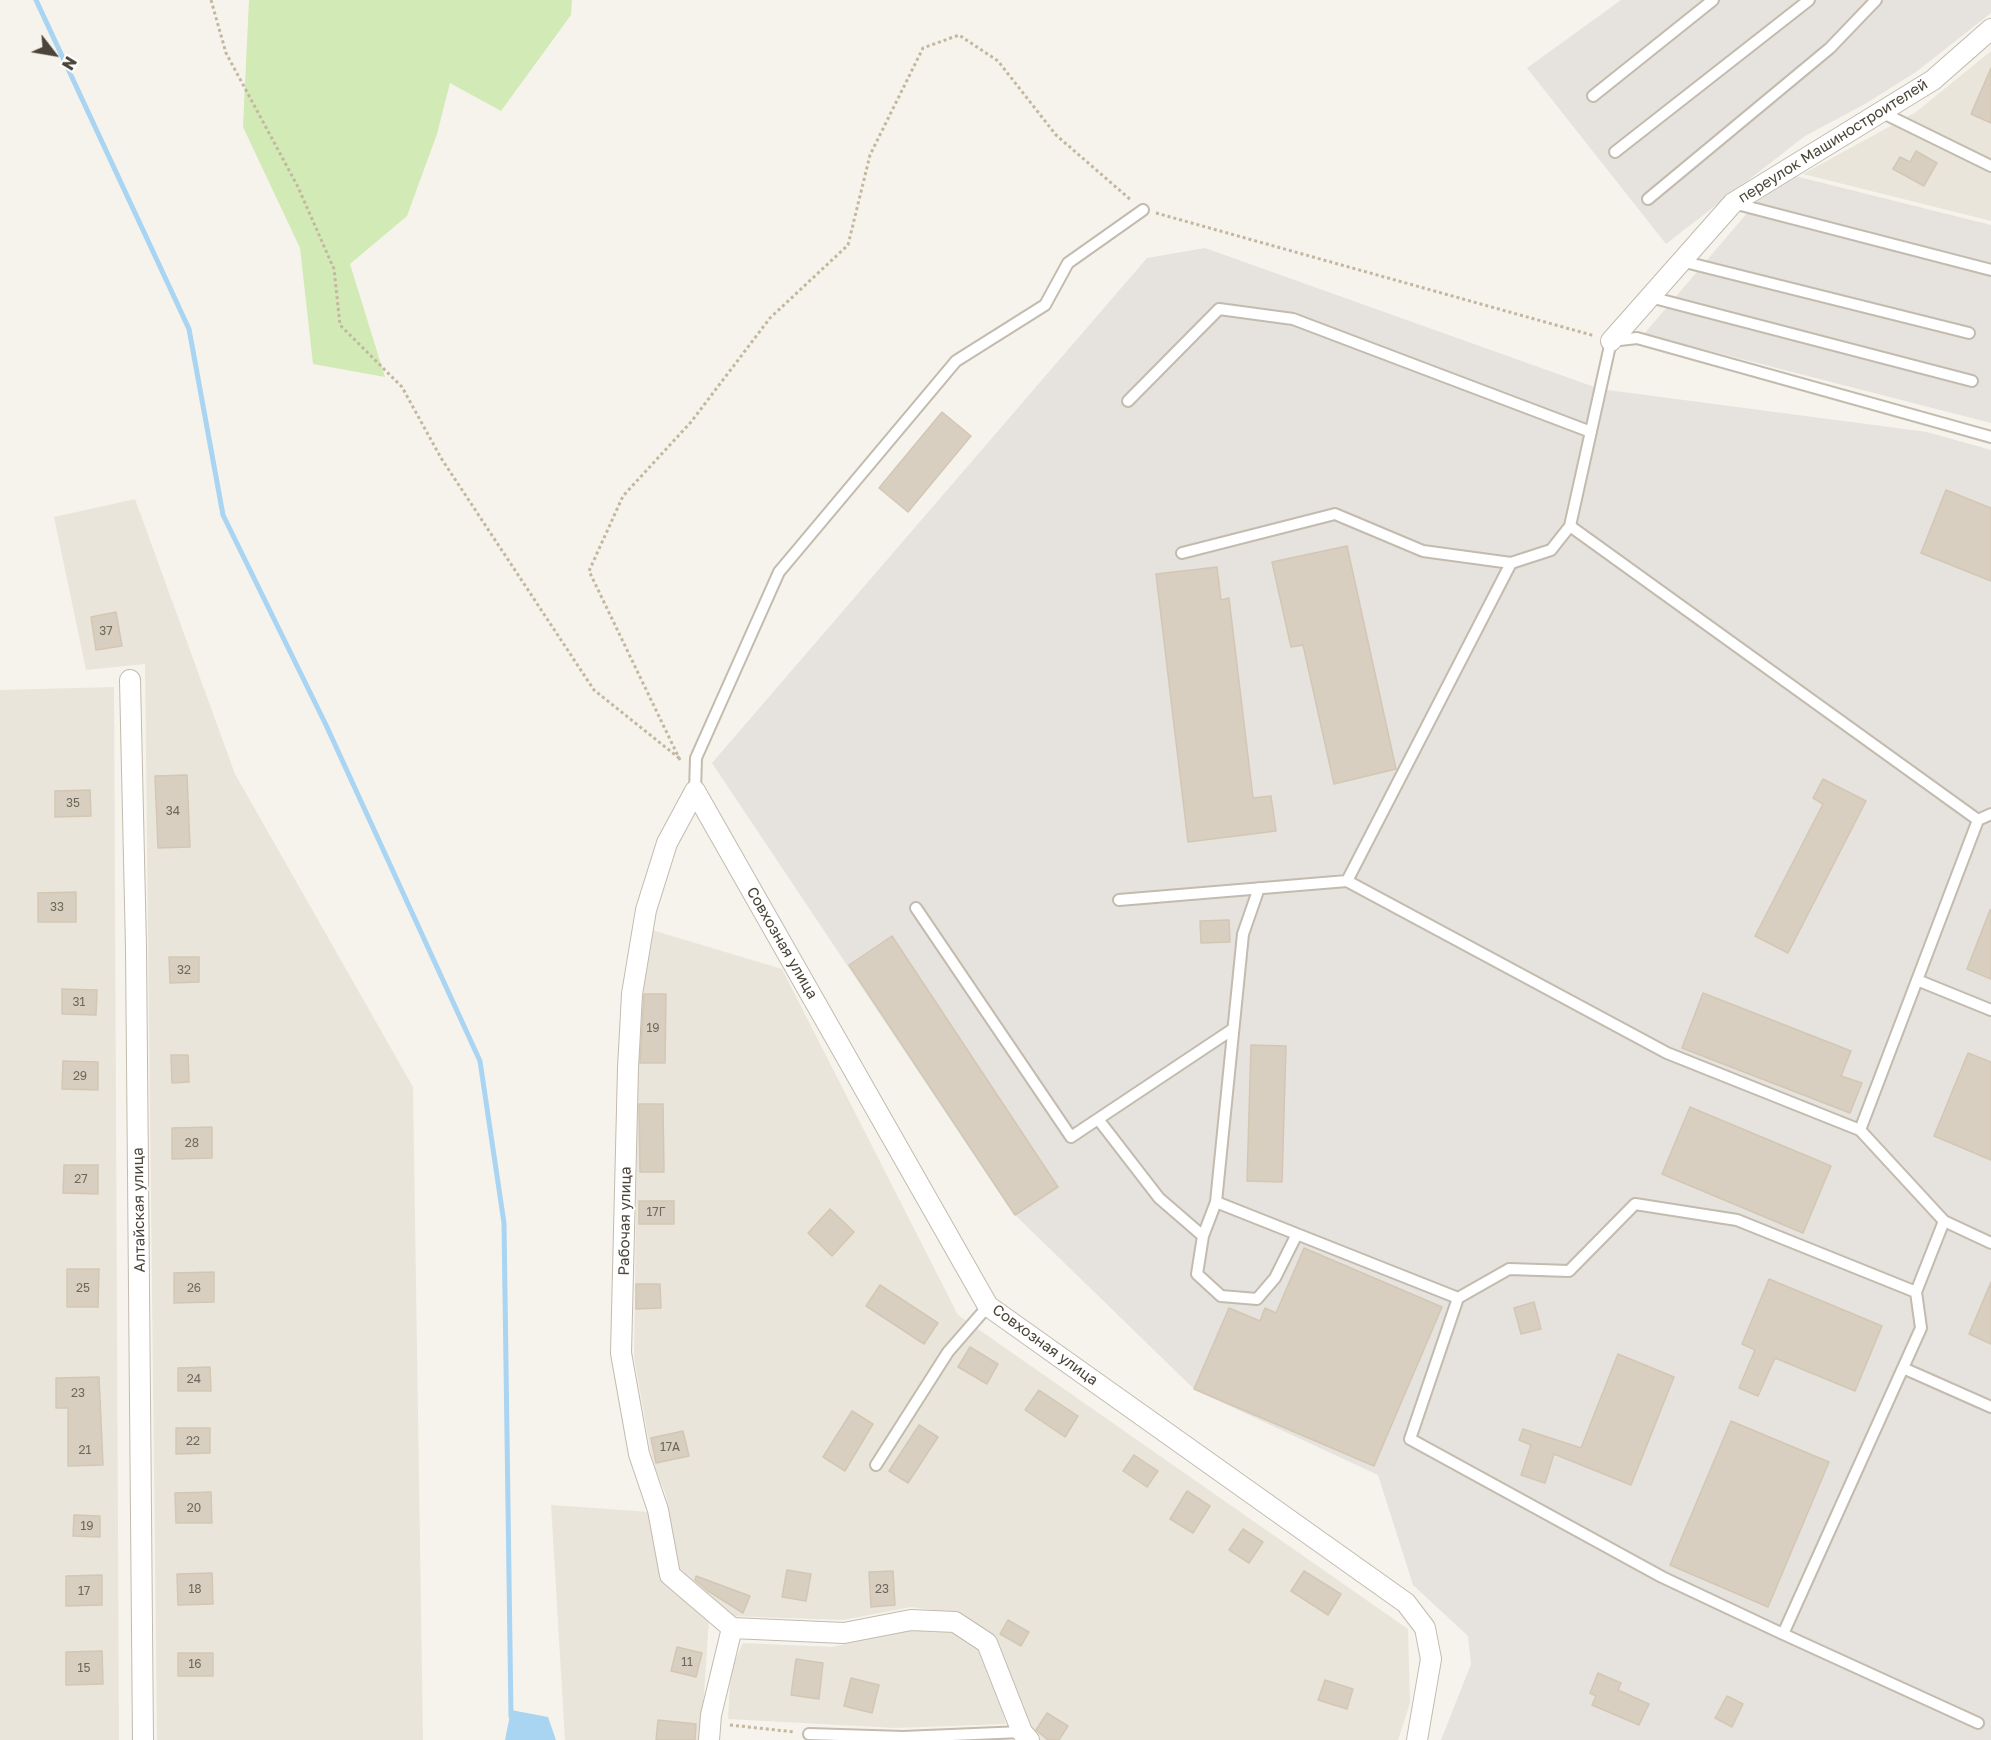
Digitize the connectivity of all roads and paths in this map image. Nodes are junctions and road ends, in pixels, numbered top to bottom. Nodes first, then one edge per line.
1 (211, 0) edge
2 (1713, 0) edge
3 (1809, 0) edge
4 (1876, 0) edge
5 (1991, 29) edge
6 (1593, 96) dead end
7 (1882, 113) junction
8 (1615, 152) dead end
9 (1991, 166) edge
10 (1648, 199) dead end
11 (1733, 202) junction
12 (1143, 210) junction
13 (1681, 261) junction
14 (1991, 270) edge
15 (1650, 297) junction
16 (1969, 333) dead end
17 (1611, 341) junction
18 (1972, 381) dead end
19 (1128, 401) dead end
20 (1591, 432) junction
21 (1991, 437) edge
22 (1570, 526) junction
23 (1182, 553) dead end
24 (1511, 563) junction
25 (130, 680) dead end
26 (680, 759) junction
27 (695, 791) junction
28 (1991, 814) edge
29 (1978, 820) junction
30 (1347, 881) junction
31 (1259, 888) junction
32 (1119, 900) dead end
33 (916, 908) dead end
34 (1917, 980) junction
35 (1991, 1010) edge
36 (1233, 1029) junction
37 (1098, 1119) junction
38 (1860, 1130) junction
39 (1216, 1202) junction
40 (1944, 1221) junction
41 (1297, 1234) junction
42 (1203, 1236) junction
43 (1991, 1243) edge
44 (1916, 1292) junction
45 (1458, 1298) junction
46 (988, 1306) junction
47 (1903, 1368) junction
48 (1991, 1407) edge
49 (876, 1465) dead end
50 (732, 1628) junction
51 (1783, 1634) junction
52 (1978, 1723) dead end
53 (710, 1732) edge
54 (809, 1734) joint
55 (1025, 1736) edge
56 (143, 1740) edge
57 (1417, 1740) edge

1 - 26 path
2 - 6 lane
3 - 8 lane
4 - 10 lane
5 - 7 street, переулок Машиностроителей
7 - 9 lane
7 - 11 street, переулок Машиностроителей
11 - 13 street, переулок Машиностроителей
11 - 14 lane
12 - 17 path
12 - 26 path
12 - 27 lane
13 - 15 street, переулок Машиностроителей
13 - 16 lane
15 - 17 street, переулок Машиностроителей
15 - 18 lane
17 - 20 lane
17 - 21 lane
19 - 20 lane
20 - 22 lane
22 - 24 lane
22 - 29 lane
23 - 24 lane
24 - 30 lane
25 - 56 street, Алтайская улица
26 - 27 path
27 - 46 street, Совхозная улица
27 - 50 street, Рабочая улица
28 - 29 lane
29 - 34 lane
30 - 31 lane
30 - 38 lane
31 - 32 lane
31 - 36 lane
33 - 37 lane
34 - 35 lane
34 - 38 lane
36 - 37 lane
36 - 39 lane
37 - 42 lane
38 - 40 lane
39 - 41 lane
39 - 42 lane
40 - 43 lane
40 - 44 lane
41 - 42 lane
41 - 45 lane
44 - 45 lane
44 - 47 lane
45 - 51 lane
46 - 49 lane
46 - 57 street, Совхозная улица
47 - 48 lane
47 - 51 lane
50 - 53 street
50 - 55 street
51 - 52 lane
53 - 54 path
54 - 55 lane

